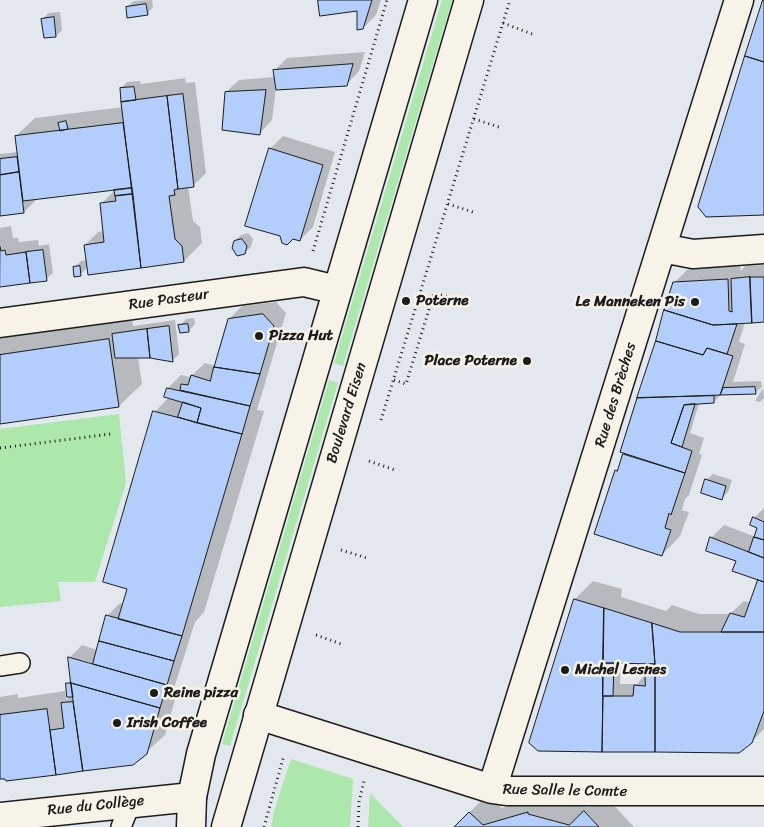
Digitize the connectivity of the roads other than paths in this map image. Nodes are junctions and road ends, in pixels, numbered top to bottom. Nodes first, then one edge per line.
1 (423, 0) edge
2 (469, 0) edge
3 (740, 0) edge
4 (662, 248) junction
5 (764, 249) edge
6 (337, 290) junction
7 (0, 323) edge
8 (20, 662) dead end
9 (0, 666) edge
10 (258, 715) junction
11 (492, 789) junction
12 (764, 791) edge
13 (192, 797) junction
14 (131, 802) junction
15 (0, 817) edge
16 (120, 827) edge
17 (191, 827) edge
18 (226, 827) edge

1 - 6 street
2 - 10 street, Boulevard Eisen
3 - 4 street, Rue des Brèches
4 - 5 street
4 - 11 street, Rue des Brèches
6 - 7 street, Rue Pasteur
6 - 13 street
8 - 9 lane
10 - 11 street, Rue Salle le Comte
10 - 18 street, Boulevard Eisen
11 - 12 street, Rue Salle le Comte
13 - 14 street, Rue du Collège
13 - 17 street
14 - 15 street, Rue du Collège
14 - 16 lane

